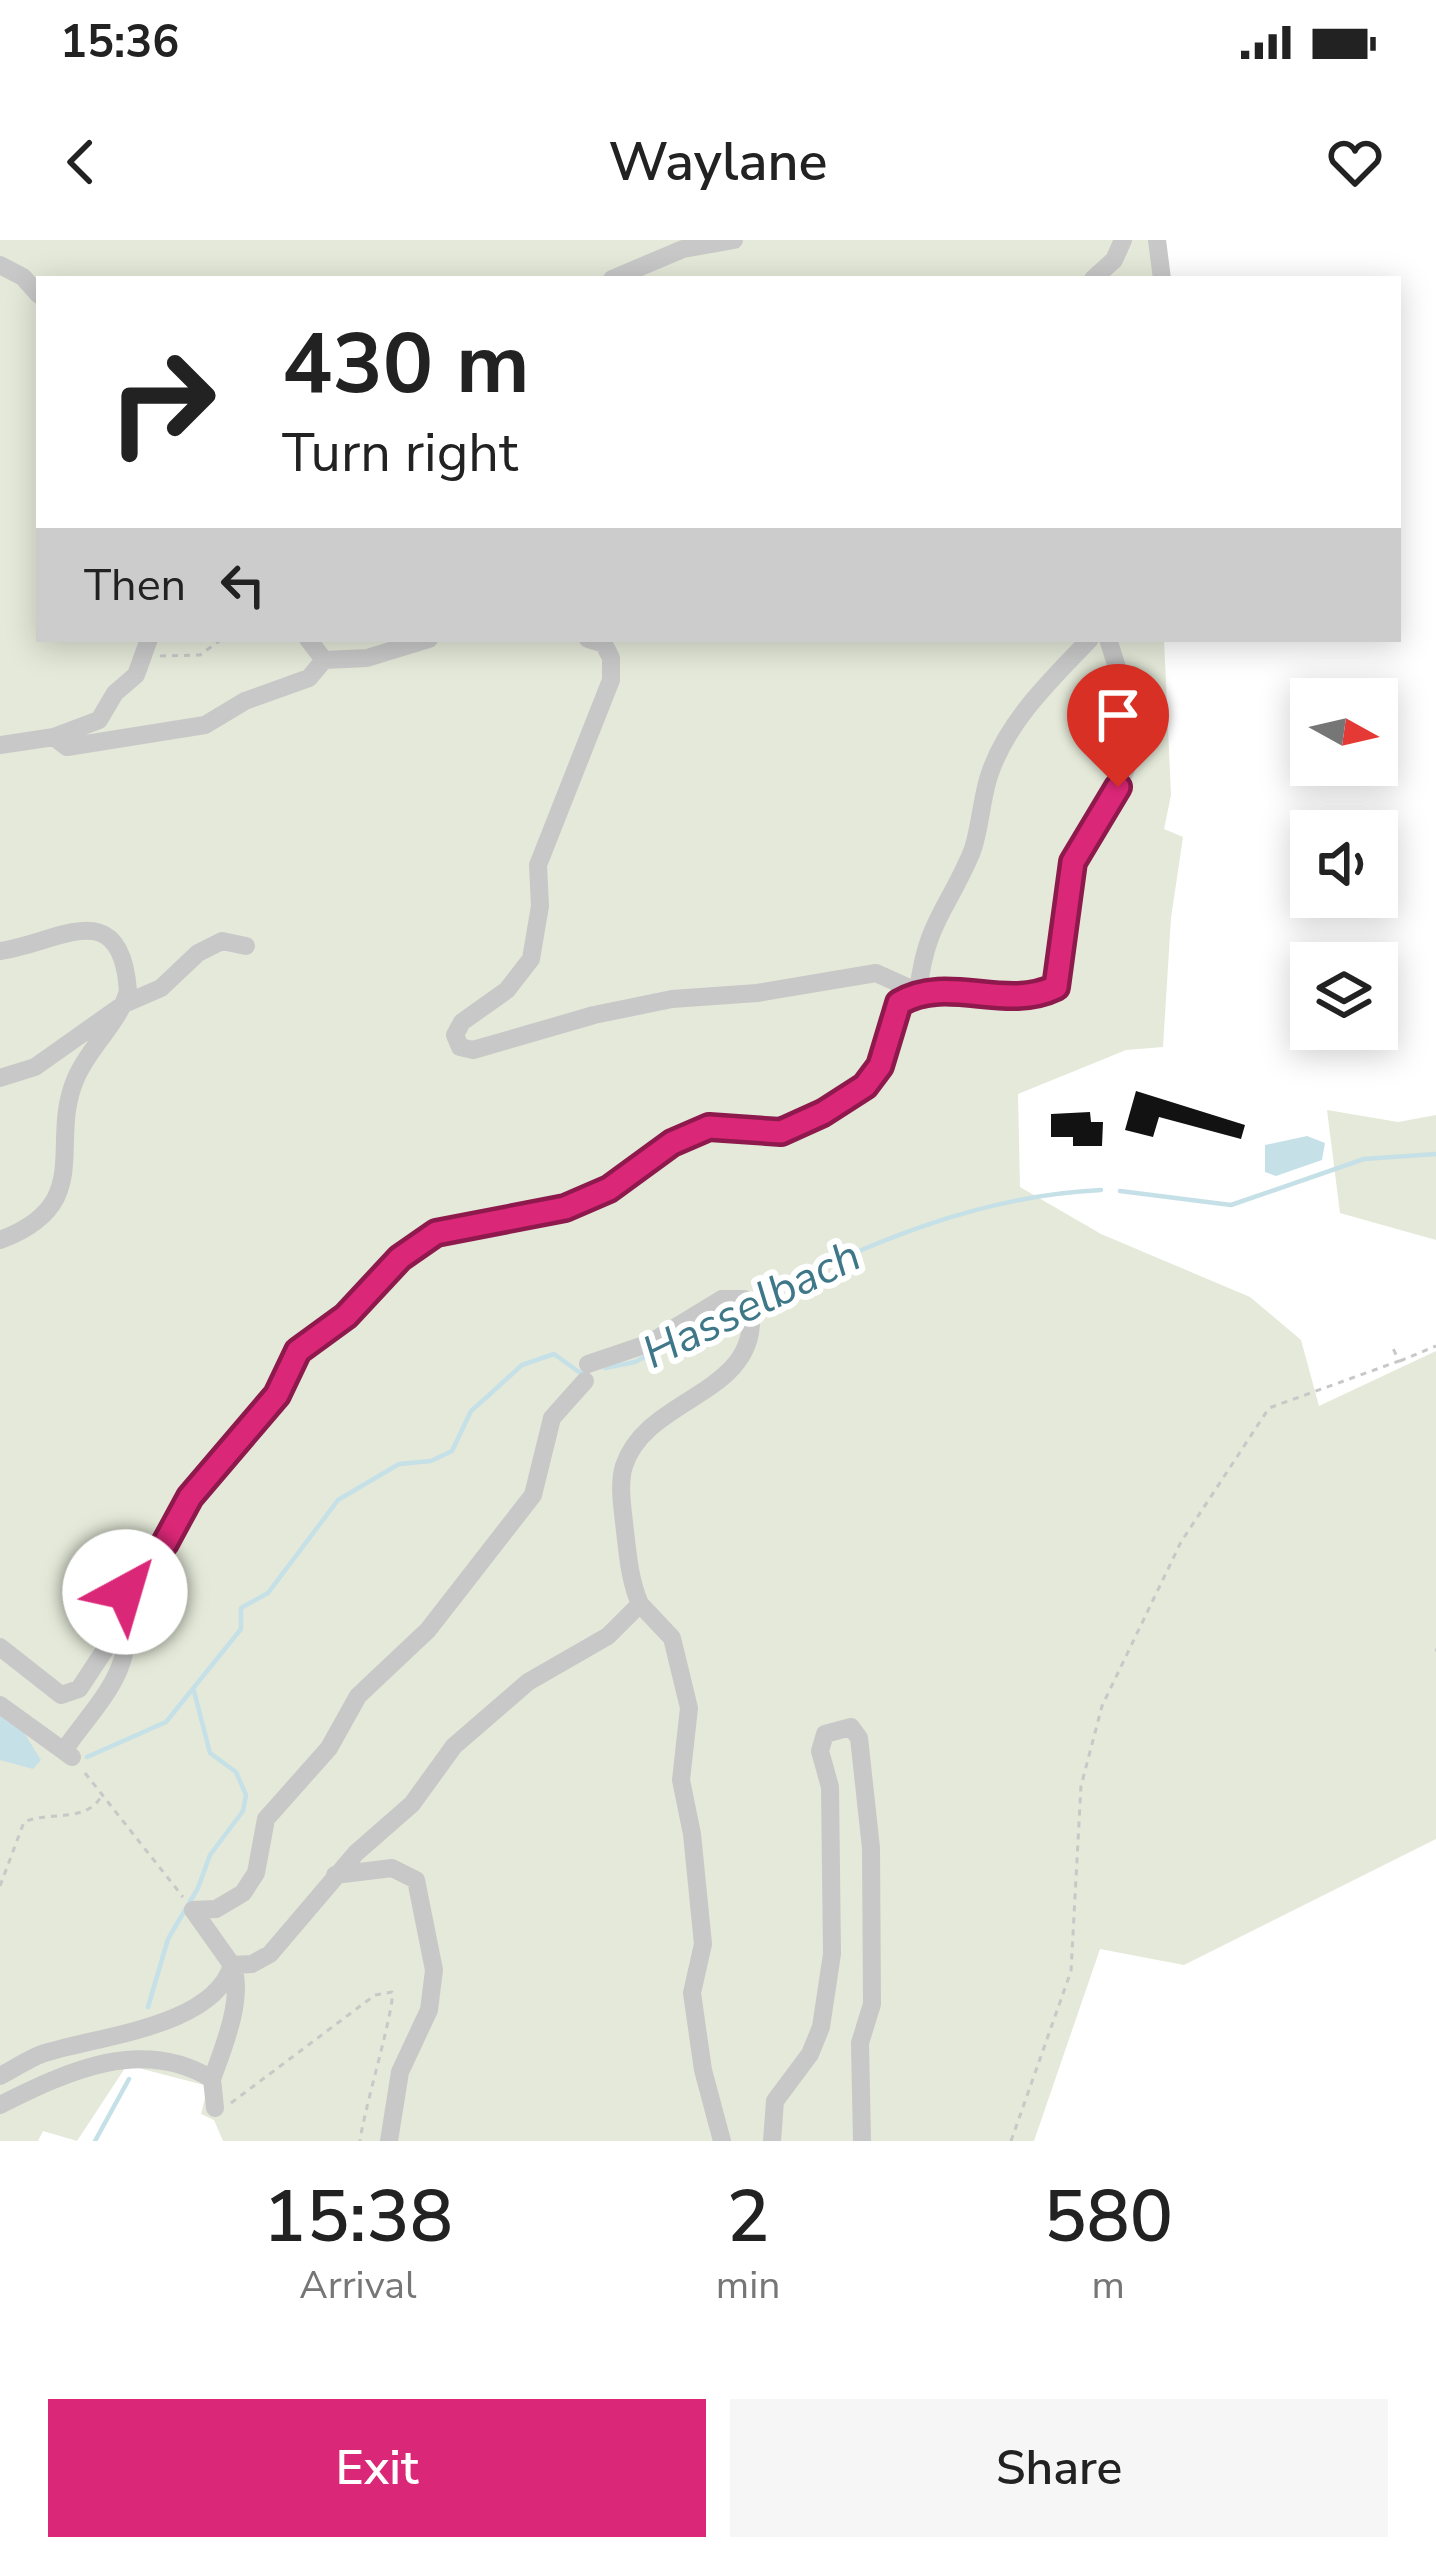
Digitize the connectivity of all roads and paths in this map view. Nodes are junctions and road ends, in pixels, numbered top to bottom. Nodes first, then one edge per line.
1 (734, 240) edge
2 (1123, 240) edge
3 (1156, 240) edge
4 (0, 265) edge
5 (619, 276) edge
6 (1097, 276) edge
7 (1162, 276) edge
8 (36, 292) edge
9 (218, 642) edge
10 (310, 642) edge
11 (419, 642) edge
12 (598, 642) edge
13 (1087, 642) edge
14 (1109, 642) edge
15 (148, 646) edge
16 (324, 660) junction
17 (54, 736) junction
18 (0, 745) edge
19 (246, 946) dead end
20 (0, 951) edge
21 (918, 992) junction
22 (124, 1004) junction
23 (0, 1078) edge
24 (0, 1240) edge
25 (1390, 1344) dead end
26 (1436, 1346) edge
27 (1399, 1361) junction
28 (640, 1604) junction
29 (122, 1610) junction
30 (0, 1647) edge
31 (0, 1705) edge
32 (69, 1753) junction
33 (102, 1795) junction
34 (335, 1875) junction
35 (0, 1886) edge
36 (182, 1896) dead end
37 (232, 1964) junction
38 (0, 2075) edge
39 (212, 2079) junction
40 (0, 2105) edge
41 (215, 2108) joint
42 (360, 2141) edge
43 (388, 2141) edge
44 (722, 2141) edge
45 (772, 2141) edge
46 (862, 2141) edge
47 (1011, 2141) edge

1 - 5 street
2 - 6 street
3 - 7 street
4 - 8 street
9 - 15 path
10 - 16 street
11 - 16 street
12 - 21 street
13 - 21 street
14 - 21 street
15 - 17 street
16 - 17 street
17 - 18 street
19 - 22 street
20 - 22 street
21 - 29 street
22 - 23 street
22 - 24 street
25 - 27 path
26 - 27 path
27 - 47 path
28 - 34 street
28 - 37 street
28 - 44 street
29 - 30 street
29 - 32 street
31 - 32 street
32 - 33 path
33 - 35 path
33 - 36 path
34 - 37 street
34 - 43 street
37 - 38 street
37 - 39 street
39 - 40 street
39 - 41 street
41 - 42 path
45 - 46 street

